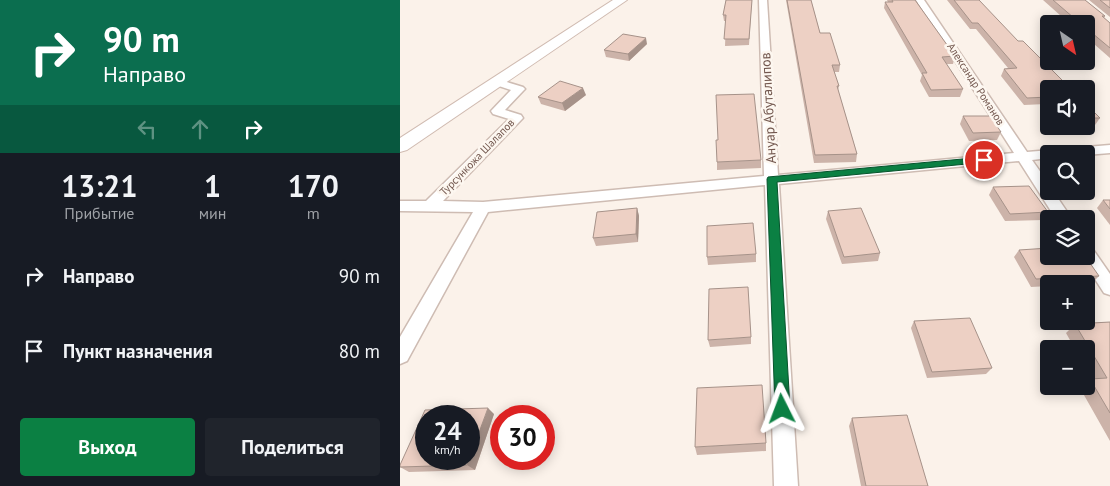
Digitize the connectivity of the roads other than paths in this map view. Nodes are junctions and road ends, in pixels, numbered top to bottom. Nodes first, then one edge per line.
1 (621, 0) edge
2 (763, 0) edge
3 (920, 0) edge
4 (497, 82) junction
5 (400, 146) edge
6 (1110, 148) edge
7 (1095, 150) edge
8 (1040, 155) edge
9 (1023, 156) junction
10 (772, 179) junction
11 (400, 206) edge
12 (429, 207) junction
13 (483, 207) junction
14 (1058, 210) edge
15 (1095, 265) edge
16 (1110, 288) edge
17 (400, 355) edge
18 (786, 486) edge

1 - 4 main road
2 - 10 street, Ануар Абуталипов
3 - 9 street, Александр Романов
4 - 5 main road
4 - 12 street, Турсункожа Шалапов
6 - 7 street
8 - 9 street
9 - 10 street
9 - 14 street, Александр Романов
10 - 13 street
10 - 18 street, Ануар Абуталипов
11 - 12 street
12 - 13 street
13 - 17 street
15 - 16 street

